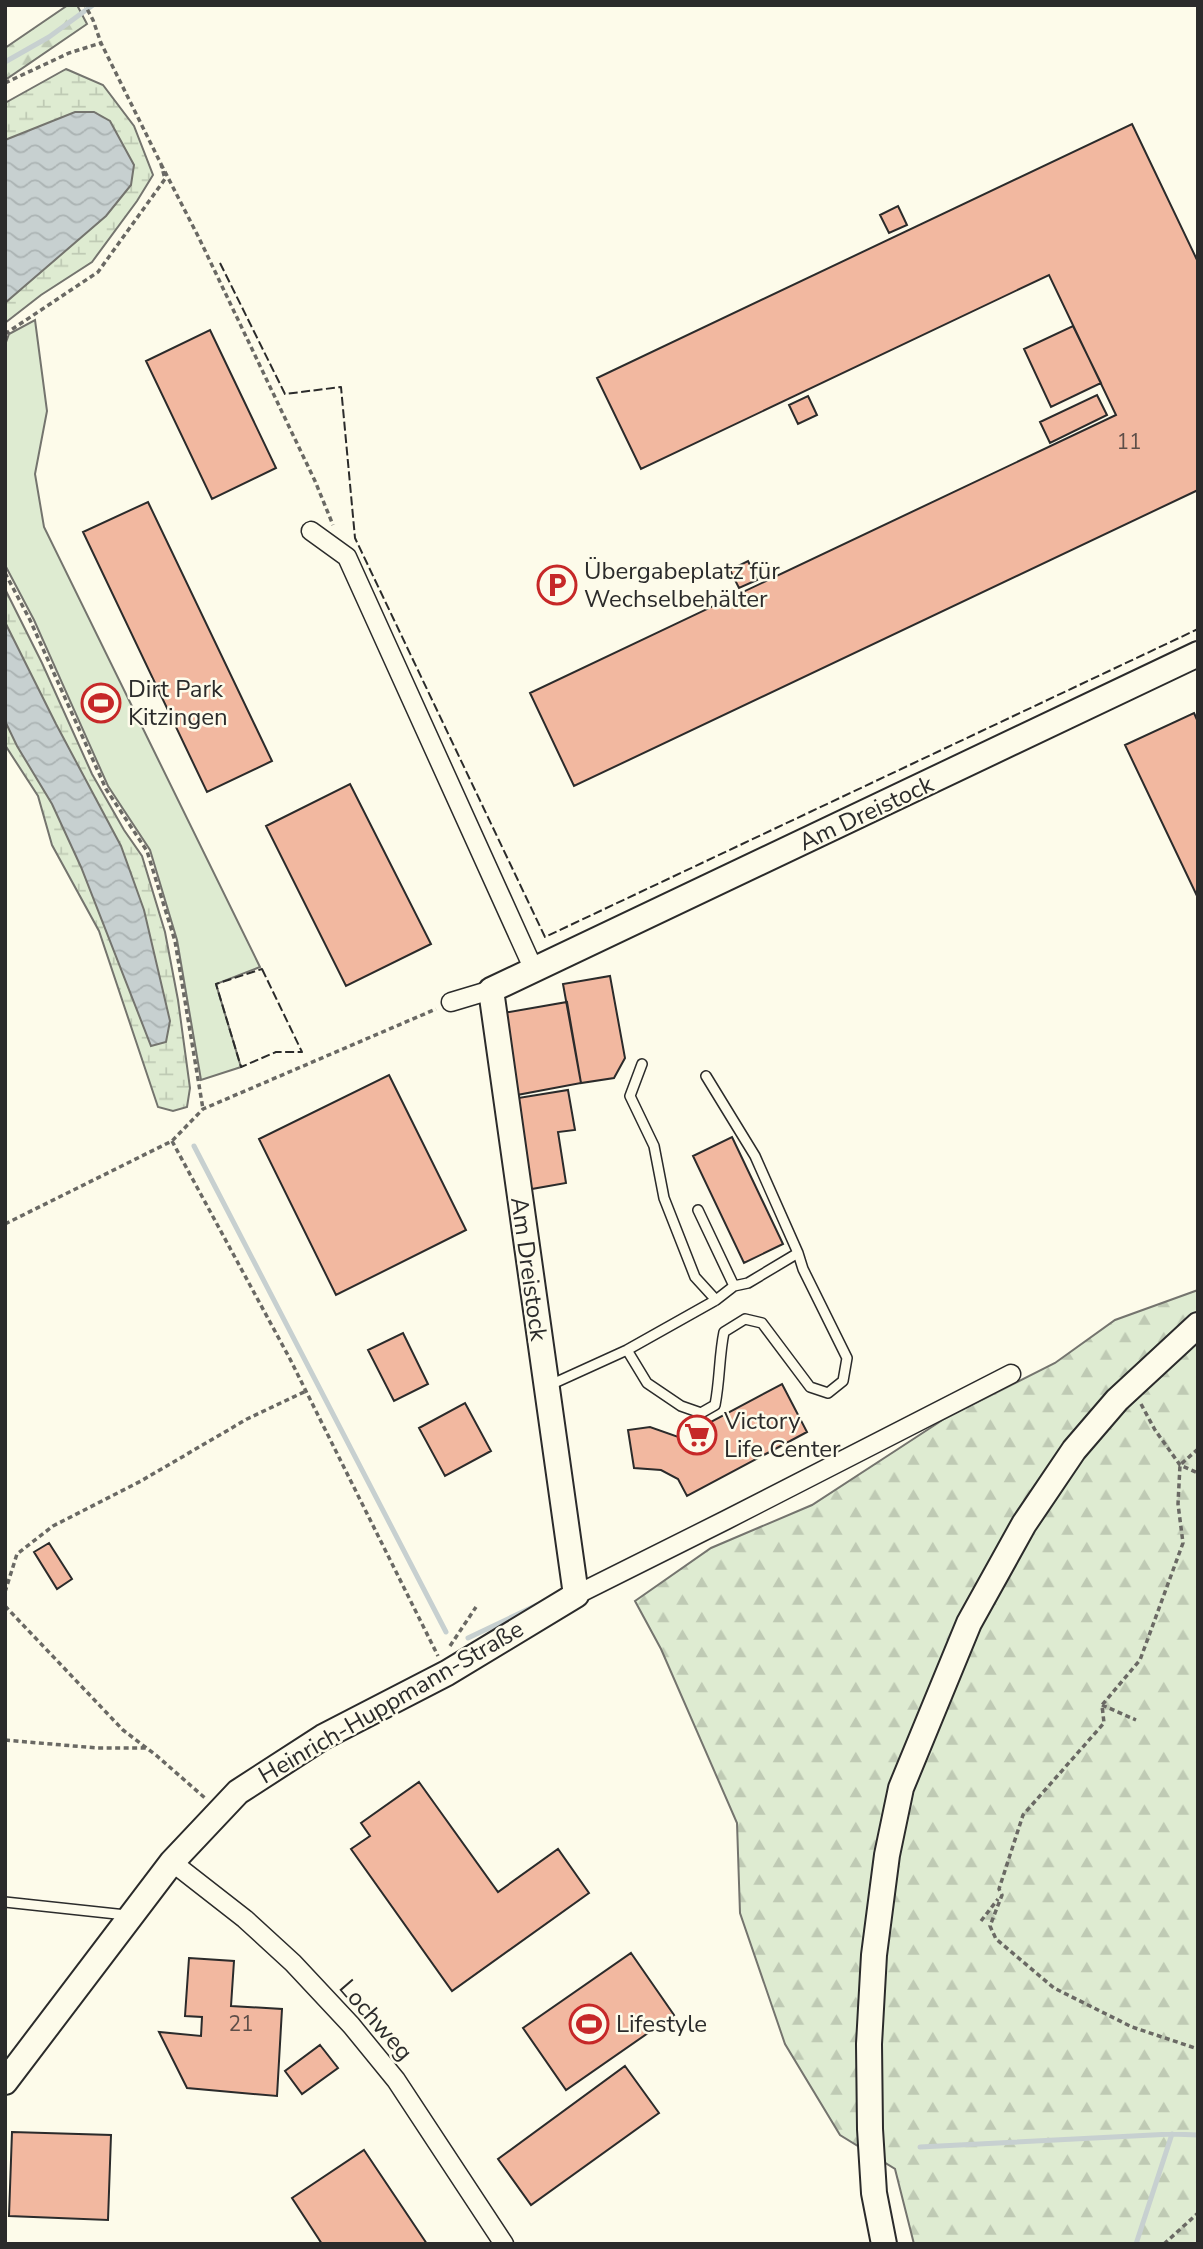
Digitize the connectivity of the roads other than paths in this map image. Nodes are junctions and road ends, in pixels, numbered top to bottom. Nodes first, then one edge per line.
1 (311, 531) dead end
2 (1198, 654) edge
3 (534, 970) junction
4 (491, 990) junction
5 (451, 1002) road end
6 (642, 1064) dead end
7 (706, 1076) dead end
8 (698, 1210) dead end
9 (798, 1252) junction
10 (734, 1286) junction
11 (716, 1300) junction
12 (1198, 1325) edge
13 (627, 1350) junction
14 (1011, 1374) dead end
15 (546, 1388) junction
16 (576, 1595) junction
17 (172, 1862) junction
18 (5, 1902) edge
19 (131, 1916) junction
20 (5, 2082) edge
21 (505, 2244) edge
22 (884, 2244) edge

1 - 3 street
2 - 3 street, Am Dreistock
3 - 4 street, Am Dreistock
4 - 5 street
4 - 15 street, Am Dreistock
6 - 11 lane
7 - 9 lane
8 - 10 lane
9 - 10 lane
9 - 13 lane
10 - 11 lane
11 - 13 lane
12 - 22 street
13 - 15 lane
14 - 16 street
15 - 16 street, Am Dreistock
16 - 17 street, Heinrich-Huppmann-Straße
17 - 19 street, Heinrich-Huppmann-Straße
17 - 21 street, Lochweg
18 - 19 lane
19 - 20 street, Heinrich-Huppmann-Straße

